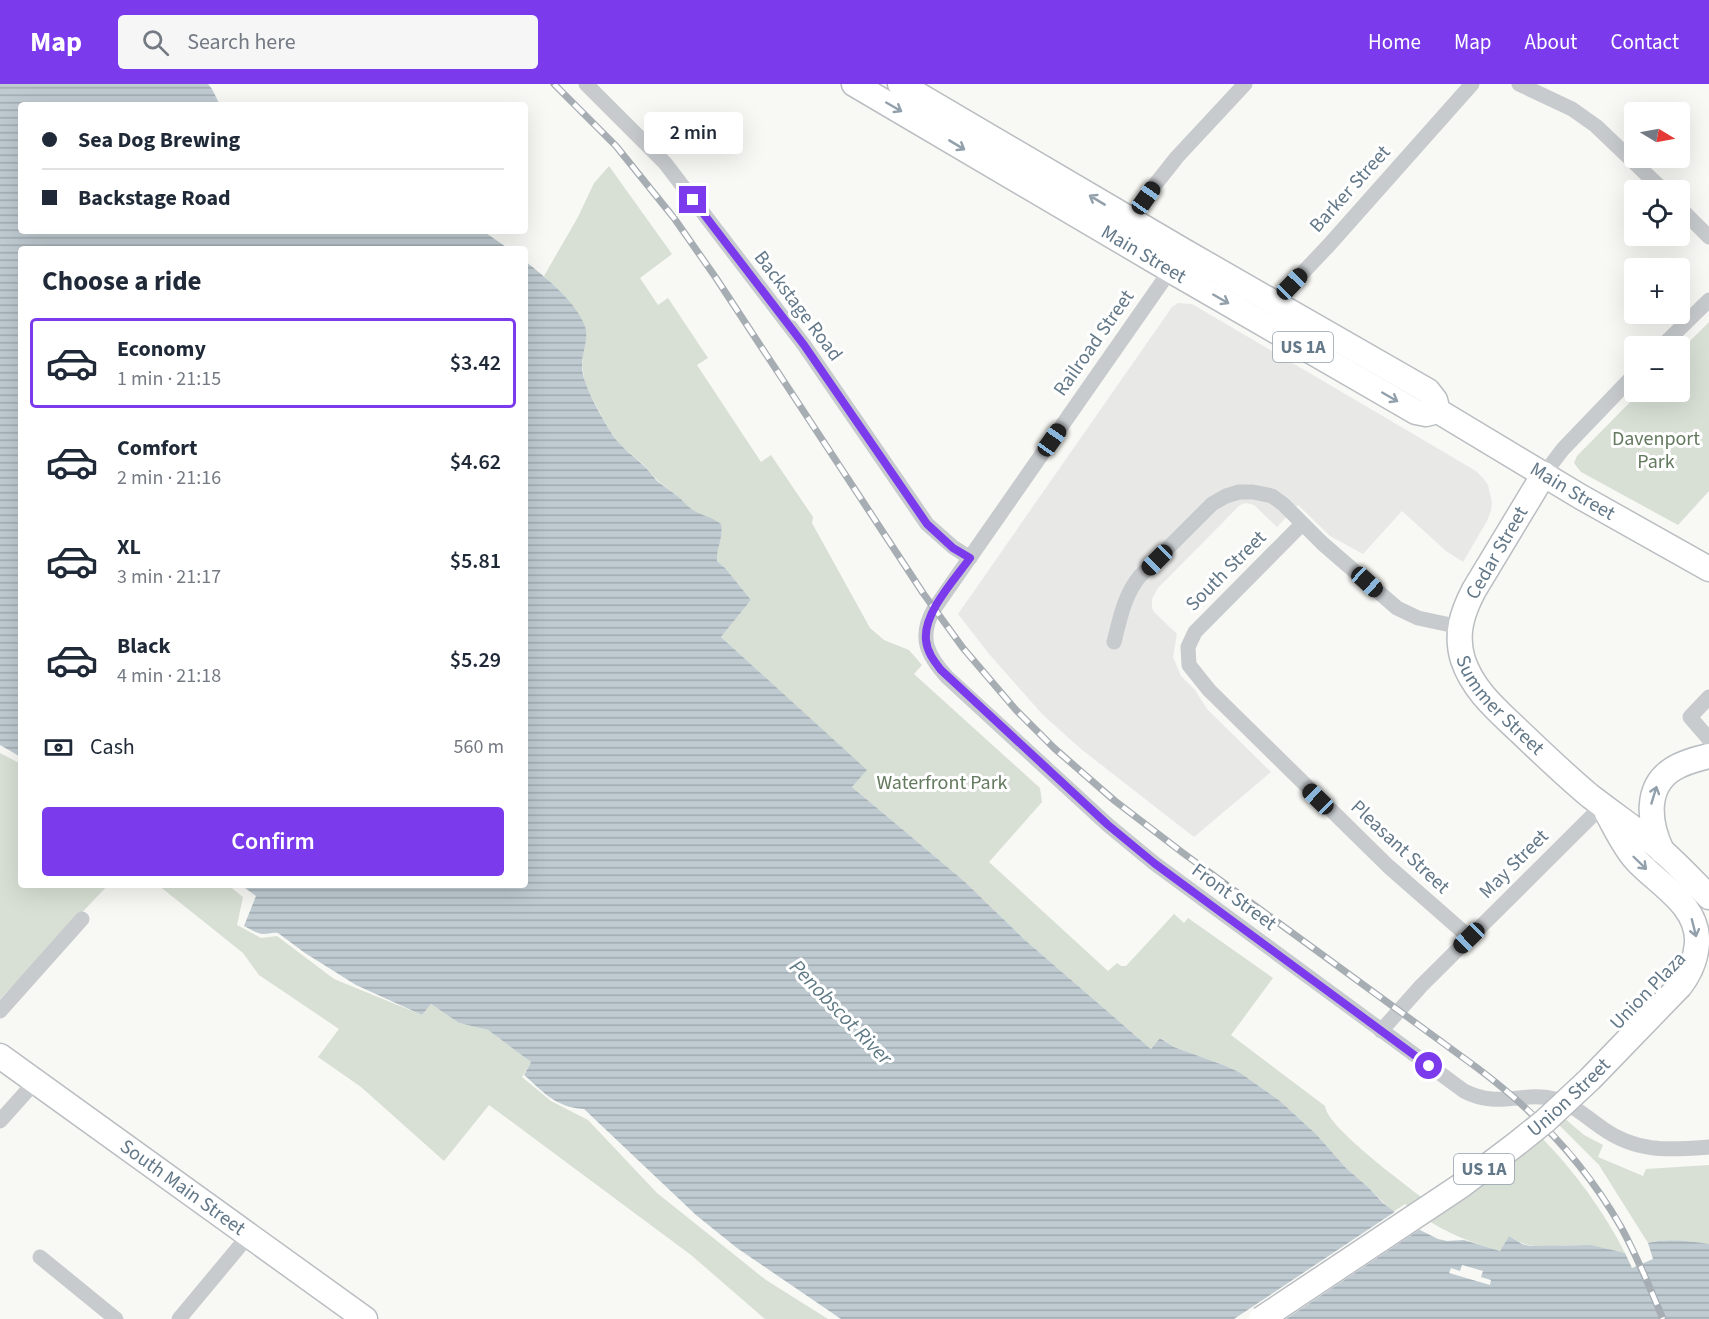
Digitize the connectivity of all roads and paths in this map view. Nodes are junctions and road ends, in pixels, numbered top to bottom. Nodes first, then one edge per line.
1 (585, 84) edge
2 (854, 84) edge
3 (900, 84) edge
4 (1245, 84) edge
5 (1472, 84) edge
6 (1519, 84) edge
7 (1653, 180) edge
8 (1690, 218) edge
9 (1131, 220) junction
10 (1709, 237) edge
11 (1177, 260) junction
12 (1709, 300) edge
13 (1274, 303) junction
14 (1262, 323) junction
15 (1672, 336) edge
16 (1624, 385) edge
17 (1438, 411) junction
18 (1544, 474) junction
19 (1302, 524) junction
20 (970, 558) junction
21 (1709, 569) edge
22 (1460, 627) junction
23 (926, 640) joint
24 (1114, 642) dead end
25 (1188, 652) joint
26 (1709, 697) edge
27 (1709, 739) edge
28 (1709, 756) edge
29 (1603, 805) junction
30 (1662, 851) junction
31 (1709, 897) edge
32 (82, 919) dead end
33 (1469, 938) junction
34 (1709, 958) edge
35 (1680, 986) junction
36 (0, 1011) edge
37 (1381, 1031) junction
38 (0, 1056) edge
39 (35, 1082) junction
40 (1568, 1104) junction
41 (0, 1121) edge
42 (1709, 1147) edge
43 (249, 1235) junction
44 (40, 1257) dead end
45 (116, 1319) edge
46 (179, 1319) edge
47 (365, 1319) edge
48 (1261, 1319) edge

1 - 20 street, Backstage Road
2 -> 11 main road, Main Street / US 1A
9 -> 3 main road, Main Street / US 1A
4 - 9 street
5 - 13 street, Barker Street
6 - 7 street
8 - 10 street
9 - 11 main road, Main Street / US 1A
11 - 13 main road, Main Street / US 1A
11 -> 14 main road, Main Street / US 1A
11 - 20 street, Railroad Street
12 - 15 street
13 - 14 street, Barker Street
13 - 17 main road, Main Street / US 1A
14 -> 17 main road, Main Street / US 1A
16 - 18 street, Cedar Street
17 - 18 main road, Main Street / US 1A
18 - 21 main road, Main Street
18 - 22 main road, Cedar Street / US 1A
19 - 22 street, Summer Street
19 - 24 street, Summer Street
19 - 25 street, South Street
20 - 23 street, Railroad Street
22 - 29 main road, Summer Street / US 1A
23 - 37 street, Front Street
25 - 33 street, Pleasant Street
26 - 27 street
30 -> 28 main road
29 - 30 main road, Summer Street / US 1A
29 - 33 street, May Street
29 -> 35 main road, US 1A
30 - 31 main road, Summer Street / US 1A
32 - 36 street
33 - 37 street, May Street
34 - 35 main road, Union Street / US 1A
34 - 40 street, Union Plaza
35 - 48 main road, Union Street / US 1A, bridge
37 - 40 street, Front Street
38 - 39 main road, South Main Street
39 - 41 street
39 - 43 main road, South Main Street
40 - 42 street
43 - 46 street
43 - 47 main road, South Main Street
44 - 45 street

